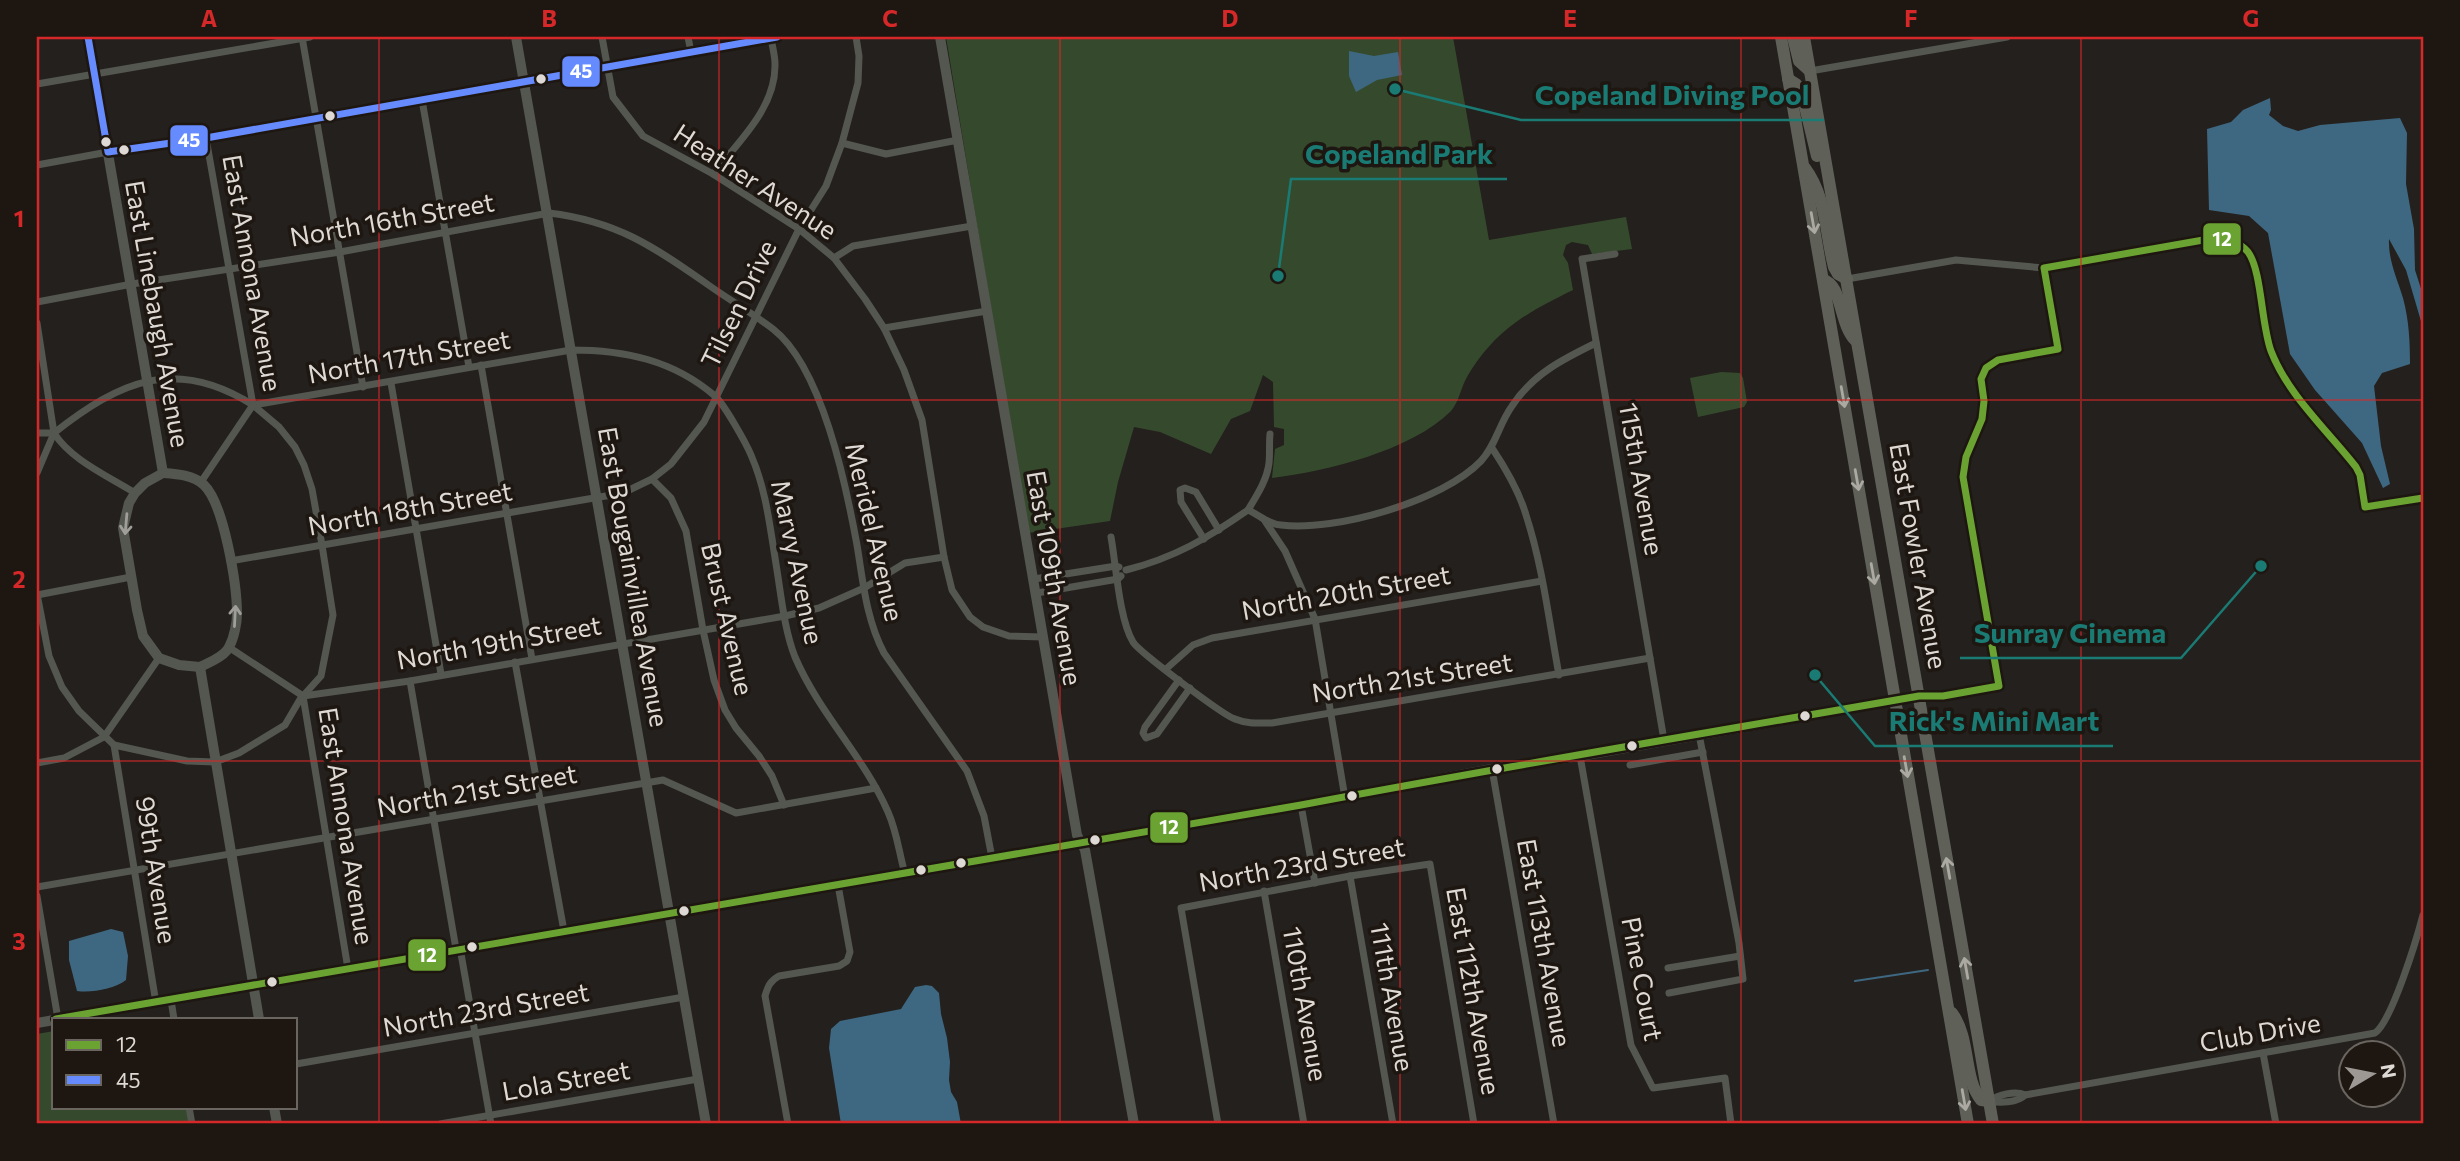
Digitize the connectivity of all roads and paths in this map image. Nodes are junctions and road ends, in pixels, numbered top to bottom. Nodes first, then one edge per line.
1 (88, 37) edge
2 (305, 37) edge
3 (516, 37) edge
4 (602, 37) edge
5 (688, 37) edge
6 (773, 37) edge
7 (856, 37) edge
8 (940, 37) edge
9 (1781, 37) edge
10 (1793, 37) edge
11 (1804, 37) edge
12 (2007, 37) edge
13 (691, 52) junction
14 (608, 67) junction
15 (1810, 71) junction
16 (95, 74) junction
17 (1788, 79) junction
18 (524, 83) junction
19 (37, 84) edge
20 (422, 100) junction
21 (316, 118) junction
22 (206, 138) junction
23 (958, 141) junction
24 (842, 143) junction
25 (108, 152) junction
26 (37, 165) edge
27 (1803, 165) junction
28 (713, 174) junction
29 (1830, 183) junction
30 (548, 213) junction
31 (972, 226) junction
32 (799, 229) junction
33 (446, 230) junction
34 (340, 252) junction
35 (1615, 254) dead end
36 (834, 258) junction
37 (229, 270) junction
38 (1847, 279) junction
39 (1823, 280) junction
40 (132, 284) junction
41 (37, 302) edge
42 (987, 311) junction
43 (755, 318) junction
44 (37, 323) edge
45 (884, 328) junction
46 (1858, 343) junction
47 (1596, 344) junction
48 (571, 350) junction
49 (481, 365) junction
50 (470, 367) junction
51 (149, 380) junction
52 (391, 383) junction
53 (363, 387) junction
54 (717, 398) junction
55 (253, 405) junction
56 (37, 433) edge
57 (54, 433) junction
58 (1269, 434) dead end
59 (1492, 448) junction
60 (37, 473) edge
61 (163, 474) junction
62 (652, 479) junction
63 (201, 482) junction
64 (135, 493) junction
65 (598, 497) junction
66 (2423, 498) edge
67 (1248, 509) junction
68 (507, 513) junction
69 (1264, 521) junction
70 (416, 529) junction
71 (1219, 530) junction
72 (1111, 537) dead end
73 (1204, 539) junction
74 (322, 545) junction
75 (944, 556) junction
76 (230, 561) junction
77 (1116, 566) junction
78 (1126, 570) junction
79 (131, 577) junction
80 (1034, 579) junction
81 (1118, 579) junction
82 (1542, 580) junction
83 (864, 587) junction
84 (1037, 593) junction
85 (37, 594) edge
86 (785, 616) junction
87 (1315, 619) junction
88 (703, 630) junction
89 (1043, 637) junction
90 (623, 643) junction
91 (230, 648) junction
92 (159, 658) junction
93 (1650, 658) junction
94 (532, 659) junction
95 (515, 662) junction
96 (200, 667) junction
97 (1166, 669) junction
98 (441, 674) junction
99 (1559, 675) junction
100 (1179, 680) junction
101 (410, 681) junction
102 (1190, 688) junction
103 (303, 696) junction
104 (1919, 696) junction
105 (1895, 700) junction
106 (1331, 712) junction
107 (1699, 734) junction
108 (104, 737) junction
109 (1664, 740) junction
110 (114, 745) junction
111 (1703, 752) junction
112 (1580, 756) junction
113 (215, 762) junction
114 (37, 763) edge
115 (1630, 765) dead end
116 (1492, 769) junction
117 (648, 783) junction
118 (876, 788) junction
119 (1345, 798) junction
120 (541, 802) junction
121 (784, 805) junction
122 (1301, 806) junction
123 (434, 819) junction
124 (326, 838) junction
125 (1082, 843) junction
126 (231, 854) junction
127 (992, 858) junction
128 (1430, 864) joint
129 (135, 871) junction
130 (905, 874) junction
131 (1350, 876) junction
132 (1315, 883) junction
133 (838, 885) junction
134 (37, 887) edge
135 (1264, 891) junction
136 (37, 895) edge
137 (669, 914) junction
138 (2423, 915) edge
139 (564, 931) junction
140 (458, 949) junction
141 (1740, 956) junction
142 (348, 968) junction
143 (1668, 968) dead end
144 (254, 986) junction
145 (1669, 993) dead end
146 (684, 997) junction
147 (171, 1000) junction
148 (156, 1003) junction
149 (1948, 1007) junction
150 (56, 1018) edge
151 (62, 1018) edge
152 (174, 1018) edge
153 (259, 1018) edge
154 (475, 1033) junction
155 (2263, 1053) junction
156 (298, 1064) edge
157 (698, 1079) junction
158 (1989, 1101) junction
159 (490, 1120) edge
160 (440, 1124) edge
161 (706, 1124) edge
162 (788, 1124) edge
163 (1134, 1124) edge
164 (1218, 1124) edge
165 (1304, 1124) edge
166 (1393, 1124) edge
167 (1474, 1124) edge
168 (1554, 1124) edge
169 (1731, 1124) edge
170 (1968, 1124) edge
171 (1993, 1124) edge
172 (2276, 1124) edge

1 - 16 street, East Linebaugh Avenue
2 - 16 street
2 - 21 street
3 - 18 street, East Bougainvillea Avenue
4 - 14 street, Heather Avenue
5 - 13 street
6 - 13 street
6 - 28 street
7 - 24 street, Tilsen Drive
8 - 23 street, East 109th Avenue
9 - 17 main road, East Fowler Avenue
10 - 15 main road
11 - 15 main road, East Fowler Avenue
12 - 15 street
13 - 14 street
14 - 18 street
14 - 28 street, Heather Avenue
15 - 29 main road, East Fowler Avenue
16 - 19 street
16 - 25 street, East Linebaugh Avenue
17 - 27 main road, East Fowler Avenue
17 - 29 main road
18 - 20 street
18 - 30 street, East Bougainvillea Avenue
20 - 21 street
20 - 33 street
21 - 22 street
21 - 34 street
22 - 25 street
22 - 37 street, East Annona Avenue
23 - 24 street
23 - 31 street, East 109th Avenue
24 - 32 street, Tilsen Drive
25 - 26 street
25 - 40 street, East Linebaugh Avenue
27 - 38 main road
27 -> 39 main road, East Fowler Avenue
28 - 32 street, Heather Avenue
29 - 38 main road, East Fowler Avenue
30 - 33 street, North 16th Street
30 - 43 street, Meridel Avenue
30 - 48 street, East Bougainvillea Avenue
31 - 36 street
31 - 42 street, East 109th Avenue
32 - 36 street, Heather Avenue
32 - 43 street, Tilsen Drive
33 - 34 street, North 16th Street
33 - 50 street
34 - 37 street, North 16th Street
34 - 53 street
35 - 47 street, 115th Avenue
36 - 45 street, Heather Avenue
37 - 40 street, North 16th Street
37 - 55 street, East Annona Avenue
38 - 46 main road, East Fowler Avenue
38 - 66 street
39 - 46 main road
39 -> 105 main road, East Fowler Avenue
40 - 41 street, North 16th Street
40 - 51 street, East Linebaugh Avenue
42 - 45 street
42 - 80 street, East 109th Avenue
43 - 54 street, Tilsen Drive
43 - 83 street, Meridel Avenue
44 - 57 street
45 - 75 street, Heather Avenue
46 - 104 main road, East Fowler Avenue
47 - 59 street
47 - 93 street, 115th Avenue
48 - 49 street, North 17th Street
48 - 54 street, Marvy Avenue
48 - 65 street, East Bougainvillea Avenue
49 - 50 street, North 17th Street
49 - 68 street
50 - 52 street, North 17th Street
51 - 55 street
51 - 57 street
51 - 61 street, East Linebaugh Avenue
52 - 53 street, North 17th Street
52 - 70 street
53 - 55 street, North 17th Street
54 - 62 street, Tilsen Drive
54 - 86 street, Marvy Avenue
55 - 63 street
55 - 74 street, East Annona Avenue
56 - 57 street
57 - 60 street
57 - 64 street
58 - 67 street
59 - 69 street
59 - 82 street
61 - 63 street
61 - 64 street
62 - 65 street, Tilsen Drive
62 - 88 street, Brust Avenue
63 - 76 street
64 -> 79 street
65 - 68 street, North 18th Street
65 - 90 street, East Bougainvillea Avenue
67 - 69 street
67 - 71 street
68 - 70 street, North 18th Street
68 - 94 street
69 - 87 street
70 - 74 street, North 18th Street
70 - 98 street
71 - 73 street
71 - 73 street
72 - 77 street, North 21st Street
73 - 78 street
74 - 76 street, North 18th Street
74 - 103 street, East Annona Avenue
75 - 83 street, North 19th Street
75 - 89 street, Heather Avenue
91 -> 76 street
77 - 78 street
77 - 80 street
77 - 81 street, North 21st Street
78 - 81 street
79 - 85 street
79 - 92 street
80 - 84 street, East 109th Avenue
81 - 84 street
81 - 97 street, North 21st Street
82 - 87 street, North 20th Street
82 - 99 street
83 - 86 street, North 19th Street
83 - 127 street, Meridel Avenue
84 - 89 street, East 109th Avenue
85 - 108 street
86 - 88 street, North 19th Street
86 - 118 street, Marvy Avenue
87 - 97 street, North 20th Street
87 - 106 street
88 - 90 street, North 19th Street
88 - 121 street, Brust Avenue
89 - 125 street, East 109th Avenue
90 - 94 street, North 19th Street
90 - 117 street, East Bougainvillea Avenue
91 - 96 street
91 - 103 street
92 - 96 street
92 - 108 street
93 - 99 street, North 21st Street
93 - 109 street, 115th Avenue
94 - 95 street, North 19th Street
95 - 98 street, North 19th Street
95 - 120 street
96 - 113 street
97 - 100 street, North 21st Street
98 - 101 street, North 19th Street
99 - 106 street, North 21st Street
100 - 102 street, North 21st Street
100 - 102 street
101 - 103 street, North 19th Street
101 - 123 street
102 - 106 street, North 21st Street
103 - 113 street
103 - 124 street, East Annona Avenue
104 - 105 street
158 -> 104 main road, East Fowler Avenue
105 - 107 street
105 -> 149 main road, East Fowler Avenue
106 - 119 street
107 - 109 street
107 - 111 street
108 - 110 street
108 - 114 street
109 - 112 street
110 - 113 street
110 - 129 street, 99th Avenue
111 - 115 street
111 - 141 street
112 - 116 street
112 - 169 street, Pine Court
113 - 126 street
116 - 119 street
116 - 168 street, East 113th Avenue
117 - 120 street, North 21st Street
117 - 121 street, North 21st Street
117 - 137 street, East Bougainvillea Avenue
118 - 121 street, North 21st Street
118 - 130 street, Marvy Avenue
119 - 122 street
120 - 123 street, North 21st Street
120 - 139 street
122 - 125 street
122 - 132 street
123 - 124 street, North 21st Street
123 - 140 street
124 - 126 street, North 21st Street
124 - 142 street, East Annona Avenue
125 - 127 street
125 - 163 street, East 109th Avenue
126 - 129 street, North 21st Street
126 - 144 street
127 - 130 street
128 - 131 street, North 23rd Street
128 - 167 street, East 112th Avenue
129 - 134 street, North 21st Street
129 - 148 street, 99th Avenue
130 - 133 street
131 - 132 street, North 23rd Street
131 - 166 street, 111th Avenue
132 - 135 street, North 23rd Street
133 - 137 street
133 - 162 street
135 - 164 street, North 23rd Street
135 - 165 street, 110th Avenue
136 - 150 street
137 - 139 street
137 - 146 street, East Bougainvillea Avenue
138 - 155 street, Club Drive
139 - 140 street
140 - 142 street
140 - 154 street
141 - 143 street
141 - 145 street
142 - 144 street
144 - 147 street
144 - 153 street
146 - 154 street, North 23rd Street
146 - 157 street, East Bougainvillea Avenue
147 - 148 street
147 - 152 street
148 - 151 street
149 - 158 main road
149 -> 170 main road, East Fowler Avenue
154 - 156 street, North 23rd Street
154 - 159 street
155 - 158 street, Club Drive
155 - 172 street
157 - 159 street, Lola Street
157 - 161 street, East Bougainvillea Avenue
158 - 171 main road, East Fowler Avenue
159 - 160 street, Lola Street

